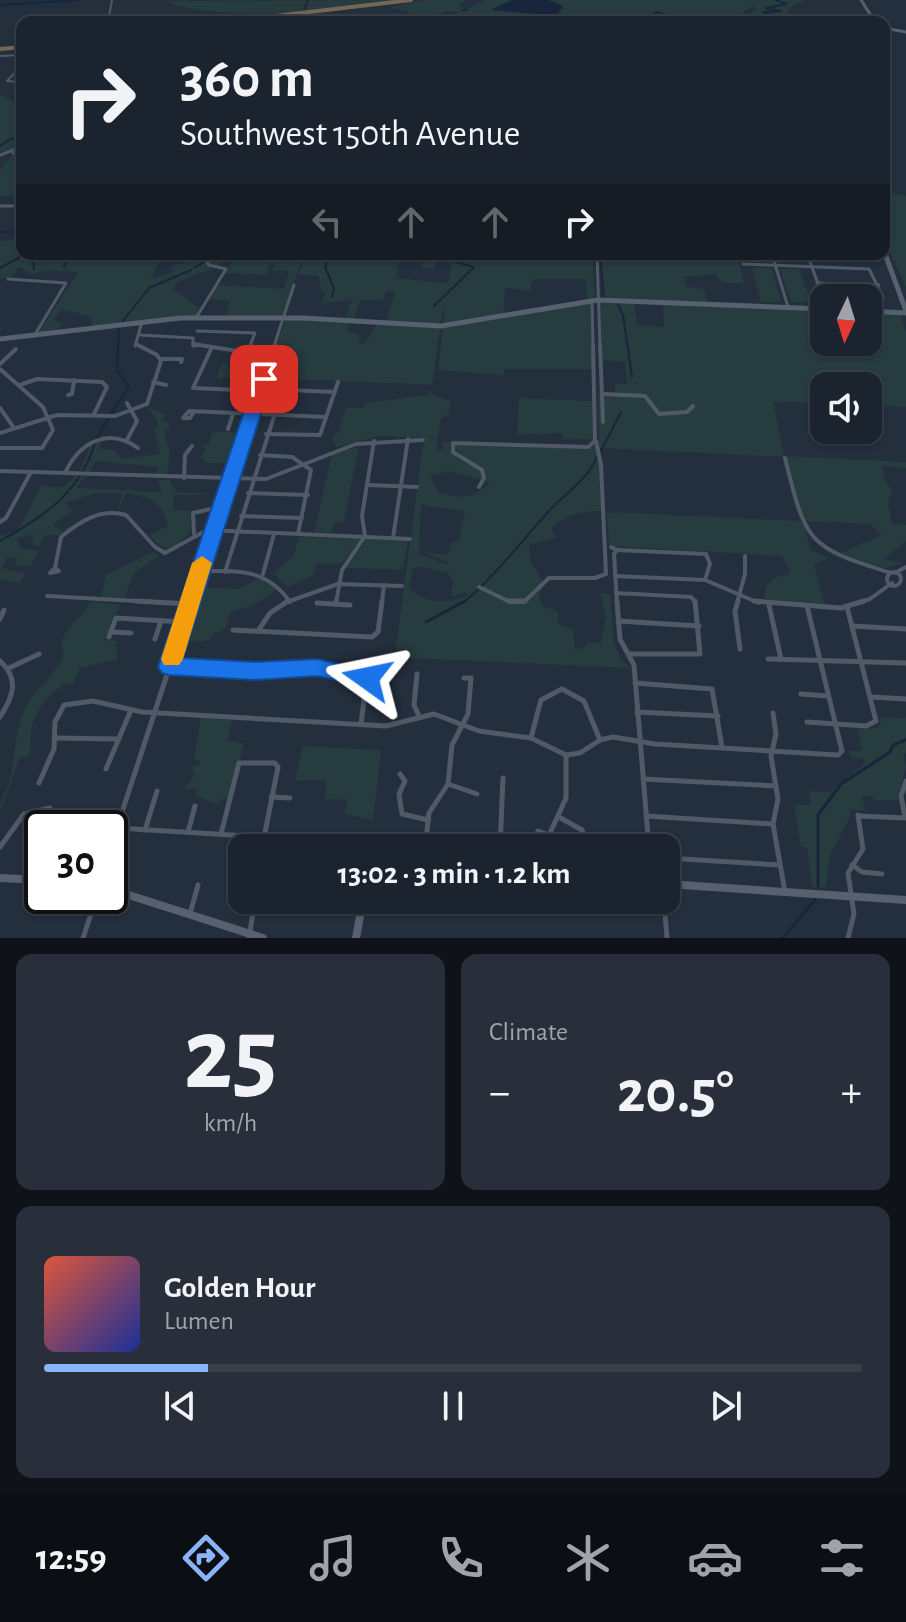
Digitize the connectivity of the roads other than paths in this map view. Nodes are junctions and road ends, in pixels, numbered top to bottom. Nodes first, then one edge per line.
1 (411, 0) edge
2 (420, 0) edge
3 (350, 9) junction
4 (288, 16) edge
5 (16, 71) edge
6 (16, 82) edge
7 (205, 260) edge
8 (597, 260) edge
9 (809, 260) edge
10 (887, 260) edge
11 (774, 263) junction
12 (743, 264) dead end
13 (812, 267) junction
14 (8, 279) dead end
15 (817, 283) joint
16 (848, 284) edge
17 (879, 284) edge
18 (294, 285) dead end
19 (595, 300) junction
20 (788, 307) junction
21 (810, 308) edge
22 (882, 311) edge
23 (906, 312) edge
24 (196, 318) junction
25 (284, 318) junction
26 (142, 322) junction
27 (140, 335) junction
28 (34, 336) junction
29 (193, 338) junction
30 (0, 339) edge
31 (212, 347) junction
32 (16, 349) dead end
33 (161, 359) junction
34 (182, 359) dead end
35 (0, 366) edge
36 (74, 380) junction
37 (153, 382) junction
38 (167, 382) dead end
39 (338, 382) dead end
40 (20, 385) junction
41 (259, 391) junction
42 (335, 392) junction
43 (602, 393) junction
44 (72, 394) dead end
45 (127, 403) dead end
46 (693, 406) dead end
47 (0, 408) edge
48 (132, 411) junction
49 (193, 413) dead end
50 (233, 414) junction
51 (93, 415) junction
52 (251, 415) junction
53 (273, 415) junction
54 (48, 417) junction
55 (326, 417) junction
56 (603, 422) dead end
57 (221, 426) dead end
58 (14, 429) junction
59 (0, 433) edge
60 (266, 434) junction
61 (408, 439) junction
62 (127, 440) junction
63 (374, 440) junction
64 (423, 440) dead end
65 (595, 441) junction
66 (192, 446) dead end
67 (0, 448) edge
68 (138, 448) dead end
69 (260, 455) junction
70 (785, 458) dead end
71 (304, 464) junction
72 (0, 471) edge
73 (31, 472) junction
74 (65, 473) junction
75 (184, 478) junction
76 (230, 479) junction
77 (253, 479) junction
78 (368, 485) junction
79 (400, 487) junction
80 (417, 487) dead end
81 (479, 487) dead end
82 (248, 493) junction
83 (308, 495) junction
84 (211, 509) dead end
85 (241, 516) junction
86 (302, 518) junction
87 (2, 521) edge
88 (212, 530) junction
89 (237, 531) junction
90 (274, 533) junction
91 (194, 534) junction
92 (298, 534) junction
93 (364, 537) junction
94 (393, 538) junction
95 (410, 539) dead end
96 (745, 556) dead end
97 (906, 567) edge
98 (55, 568) dead end
99 (200, 571) junction
100 (225, 572) junction
101 (263, 574) junction
102 (615, 576) junction
103 (705, 580) junction
104 (896, 580) edge
105 (340, 583) junction
106 (384, 585) junction
107 (402, 586) dead end
108 (479, 587) dead end
109 (616, 593) junction
110 (47, 596) dead end
111 (740, 597) junction
112 (290, 602) junction
113 (317, 603) dead end
114 (189, 604) junction
115 (336, 604) junction
116 (350, 605) dead end
117 (769, 605) junction
118 (807, 606) junction
119 (847, 607) junction
120 (4, 610) dead end
121 (0, 619) edge
122 (161, 621) junction
123 (618, 621) junction
124 (184, 622) junction
125 (699, 626) junction
126 (852, 626) junction
127 (906, 629) edge
128 (233, 630) dead end
129 (258, 631) junction
130 (131, 633) dead end
131 (155, 639) dead end
132 (740, 649) dead end
133 (39, 654) dead end
134 (630, 654) junction
135 (768, 659) dead end
136 (781, 659) junction
137 (0, 661) edge
138 (861, 661) junction
139 (820, 662) junction
140 (906, 663) edge
141 (169, 667) junction
142 (9, 668) junction
143 (417, 674) dead end
144 (479, 677) dead end
145 (635, 683) junction
146 (801, 694) dead end
147 (828, 696) junction
148 (872, 697) junction
149 (906, 699) edge
150 (131, 710) junction
151 (154, 712) junction
152 (637, 712) junction
153 (773, 713) dead end
154 (1, 715) edge
155 (419, 716) junction
156 (718, 716) junction
157 (807, 722) dead end
158 (361, 724) junction
159 (835, 724) junction
160 (463, 725) junction
161 (55, 738) junction
162 (531, 738) junction
163 (117, 739) junction
164 (600, 740) junction
165 (639, 740) junction
166 (722, 747) junction
167 (771, 751) junction
168 (566, 755) junction
169 (106, 769) dead end
170 (400, 774) dead end
171 (503, 778) dead end
172 (643, 779) junction
173 (413, 780) dead end
174 (405, 781) junction
175 (906, 781) edge
176 (39, 783) dead end
177 (448, 784) junction
178 (776, 786) junction
179 (157, 791) dead end
180 (477, 794) dead end
181 (271, 797) junction
182 (290, 798) dead end
183 (195, 806) dead end
184 (50, 808) dead end
185 (123, 810) edge
186 (646, 816) junction
187 (559, 817) junction
188 (906, 819) edge
189 (428, 820) junction
190 (773, 824) junction
191 (128, 829) edge
192 (145, 830) junction
193 (188, 832) junction
194 (550, 833) junction
195 (221, 834) junction
196 (228, 834) edge
197 (264, 834) edge
198 (426, 834) edge
199 (501, 834) edge
200 (536, 834) edge
201 (648, 834) edge
202 (0, 847) edge
203 (680, 859) edge
204 (781, 865) junction
205 (852, 865) junction
206 (882, 874) dead end
207 (0, 878) edge
208 (24, 879) edge
209 (198, 885) dead end
210 (680, 885) edge
211 (785, 892) junction
212 (128, 895) edge
213 (851, 896) junction
214 (906, 900) edge
215 (91, 914) edge
216 (253, 914) edge
217 (360, 914) edge
218 (665, 914) edge
219 (190, 916) junction
220 (250, 936) edge
221 (83, 938) edge
222 (263, 938) edge
223 (356, 938) edge
224 (667, 938) edge
225 (848, 938) edge

1 - 3 highway
2 - 3 highway
3 - 4 highway
5 - 6 street
7 - 24 street
8 - 19 street
9 - 13 street
10 - 23 main road
11 - 12 street
11 - 13 street
11 - 20 street
13 - 15 street
13 - 17 street
14 - 28 street
15 - 16 street
18 - 25 street
19 - 20 main road
19 - 25 main road
19 - 43 street
19 - 65 street
20 - 21 main road
22 - 23 main road
24 - 25 main road
24 - 26 main road
25 - 41 street
26 - 27 street
26 - 28 main road
27 - 29 street
27 - 33 street
28 - 30 main road
29 - 31 street
29 - 31 street
31 - 41 street
32 - 35 street
33 - 34 street
33 - 37 street
35 - 40 street
36 - 40 street
36 - 44 street
36 - 51 street
37 - 38 street
37 - 48 street
39 - 42 street
40 - 54 street
41 - 52 street
42 - 53 street
42 - 55 street
43 - 46 street
43 - 56 street
45 - 48 street
47 - 58 street
48 - 51 street
48 - 62 street
49 - 50 street
50 - 52 street
50 - 57 street
51 - 54 street
52 - 53 street
52 - 76 street
53 - 55 street
53 - 60 street
54 - 58 street
54 - 67 street
55 - 60 street
58 - 59 street
60 - 69 street
61 - 63 street
61 - 64 street
61 - 79 street
62 - 68 street
62 - 74 street
63 - 71 street
63 - 78 street
65 - 81 street
65 - 108 street
66 - 75 street
69 - 71 street
69 - 77 street
70 - 104 street
71 - 77 street
71 - 83 street
72 - 73 street
73 - 74 street
73 - 87 street
74 - 75 street
75 - 76 street
76 - 77 street
76 - 88 street
77 - 82 street
78 - 79 street
78 - 93 street
79 - 80 street
79 - 94 street
82 - 83 street
82 - 85 street
83 - 86 street
84 - 91 street
85 - 86 street
85 - 89 street
86 - 92 street
88 - 89 street
88 - 91 street
88 - 99 street
89 - 90 street
89 - 100 street
90 - 92 street
90 - 101 street
91 - 98 street
92 - 93 street
93 - 94 street
93 - 105 street
94 - 95 street
96 - 111 street
97 - 104 street
99 - 100 street
99 - 114 street
100 - 101 street
101 - 112 street
102 - 103 street
102 - 103 street
102 - 109 street
103 - 111 street
104 - 119 street
105 - 106 street
105 - 112 street
105 - 115 street
106 - 107 street
106 - 129 street
109 - 123 street
109 - 125 street
110 - 114 street
111 - 117 street
111 - 132 street
112 - 129 street
113 - 115 street
114 - 124 street
115 - 116 street
117 - 118 street
117 - 136 street
118 - 119 street
118 - 139 street
119 - 126 street
120 - 121 street
122 - 124 street
122 - 130 street
122 - 131 street
123 - 125 street
123 - 134 street
124 - 141 street
125 - 134 street
126 - 127 street
126 - 138 street
128 - 129 street
133 - 142 street
134 - 145 street
135 - 136 street
136 - 139 street
137 - 142 street
138 - 139 street
138 - 140 street
138 - 148 street
139 - 147 street
141 - 151 street
141 - 158 street
142 - 154 street
143 - 155 street
144 - 160 street
145 - 152 street
145 - 156 street
146 - 147 street
147 - 159 street
148 - 149 street
148 - 159 street
150 - 151 street
150 - 161 street
150 - 163 street
151 - 158 street
151 - 185 street
152 - 156 street
152 - 165 street
153 - 167 street
155 - 158 street
155 - 160 street
156 - 166 street
157 - 159 street
159 - 167 street
160 - 162 street
160 - 177 street
161 - 163 street
161 - 176 street
162 - 164 street
162 - 168 street
163 - 169 street
164 - 165 street
164 - 168 street
165 - 166 street
165 - 172 street
166 - 167 street
167 - 178 street
168 - 187 street
170 - 174 street
171 - 199 street
172 - 178 street
172 - 186 street
173 - 174 street
174 - 189 street
175 - 188 street
177 - 180 street
177 - 189 street
178 - 190 street
179 - 192 street
181 - 182 street
181 - 195 street
181 - 197 street
183 - 193 street
184 - 202 street
186 - 190 street
186 - 201 street
187 - 194 street
187 - 194 street
188 - 205 street
189 - 198 street
190 - 204 street
191 - 192 street
192 - 193 street
193 - 195 street
194 - 200 street
195 - 196 street
203 - 204 street
204 - 211 street
205 - 206 street
205 - 213 street
207 - 208 main road
209 - 219 street
210 - 211 main road
211 - 213 main road
212 - 219 main road
213 - 214 main road
213 - 225 street
215 - 221 street
216 - 220 street
217 - 223 main road
218 - 224 street
219 - 220 main road
220 - 222 main road

